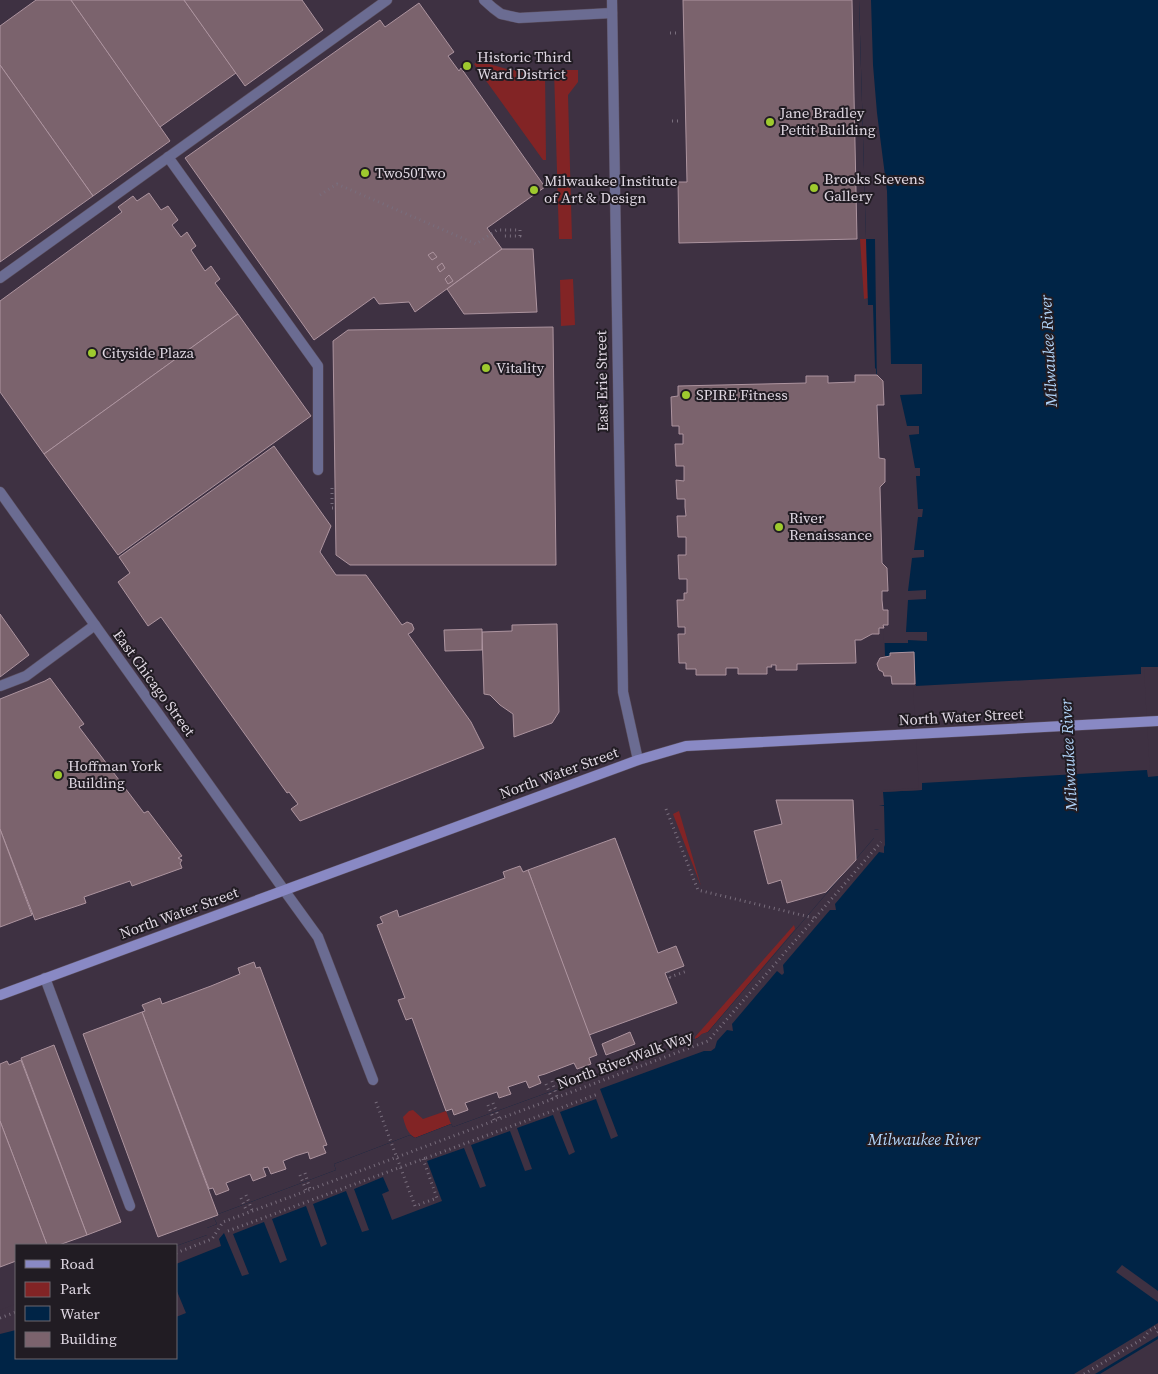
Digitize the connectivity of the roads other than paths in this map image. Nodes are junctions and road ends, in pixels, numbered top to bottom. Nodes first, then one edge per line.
1 (387, 0) edge
2 (484, 0) edge
3 (612, 0) edge
4 (612, 13) junction
5 (168, 157) junction
6 (0, 278) edge
7 (318, 470) dead end
8 (0, 492) edge
9 (95, 626) junction
10 (0, 686) edge
11 (1158, 721) edge
12 (638, 760) junction
13 (284, 890) junction
14 (46, 978) junction
15 (0, 995) edge
16 (373, 1080) dead end
17 (130, 1206) dead end

1 - 5 street
2 - 4 street
3 - 4 street, East Erie Street
4 - 12 street, East Erie Street
5 - 6 street
5 - 7 street
8 - 9 street, East Chicago Street
9 - 10 street
9 - 13 street, East Chicago Street
11 - 12 main road, North Water Street
12 - 13 main road, North Water Street
13 - 14 main road, North Water Street
13 - 16 street, East Chicago Street
14 - 15 main road, North Water Street
14 - 17 street

